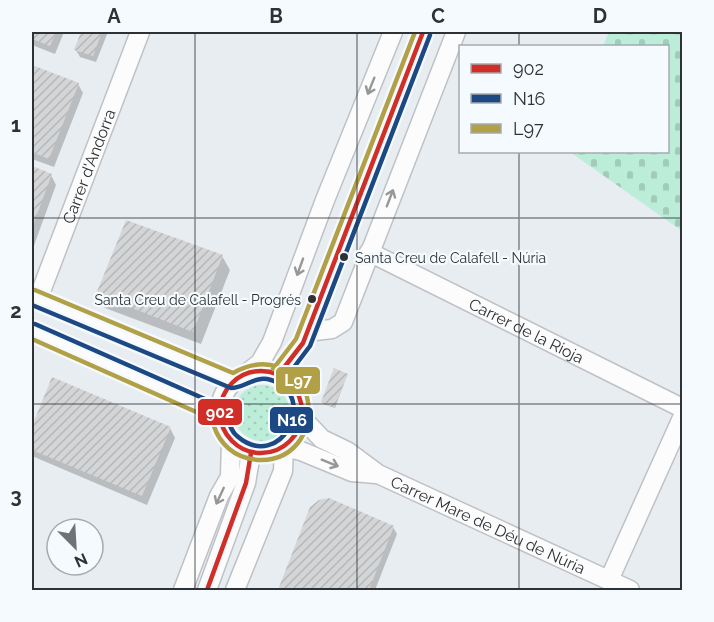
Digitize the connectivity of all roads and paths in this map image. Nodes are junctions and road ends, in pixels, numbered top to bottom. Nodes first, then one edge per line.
1 (140, 32) edge
2 (393, 32) edge
3 (423, 32) edge
4 (456, 32) edge
5 (369, 252) junction
6 (35, 298) edge
7 (32, 332) edge
8 (306, 332) junction
9 (279, 374) junction
10 (240, 377) junction
11 (682, 408) edge
12 (219, 414) junction
13 (301, 417) junction
14 (682, 418) edge
15 (231, 440) junction
16 (284, 447) junction
17 (251, 453) junction
18 (378, 474) junction
19 (609, 580) junction
20 (183, 591) edge
21 (207, 591) edge
22 (235, 591) edge
23 (630, 591) edge

1 - 6 street, Carrer d'Andorra
2 -> 10 street
3 - 8 street
5 -> 4 street
5 - 8 street
5 - 11 street, Carrer de la Rioja
6 - 10 street
7 - 12 street
8 - 9 street
9 - 10 street
9 - 13 street
10 - 12 street
12 - 15 street
13 - 16 street
13 - 18 street
14 - 19 street
15 - 17 street
15 -> 20 street
16 - 17 street
16 -> 18 street
16 - 22 street
17 - 21 street
18 - 19 street, Carrer Mare de Déu de Núria
19 - 23 street, Carrer Mare de Déu de Núria

